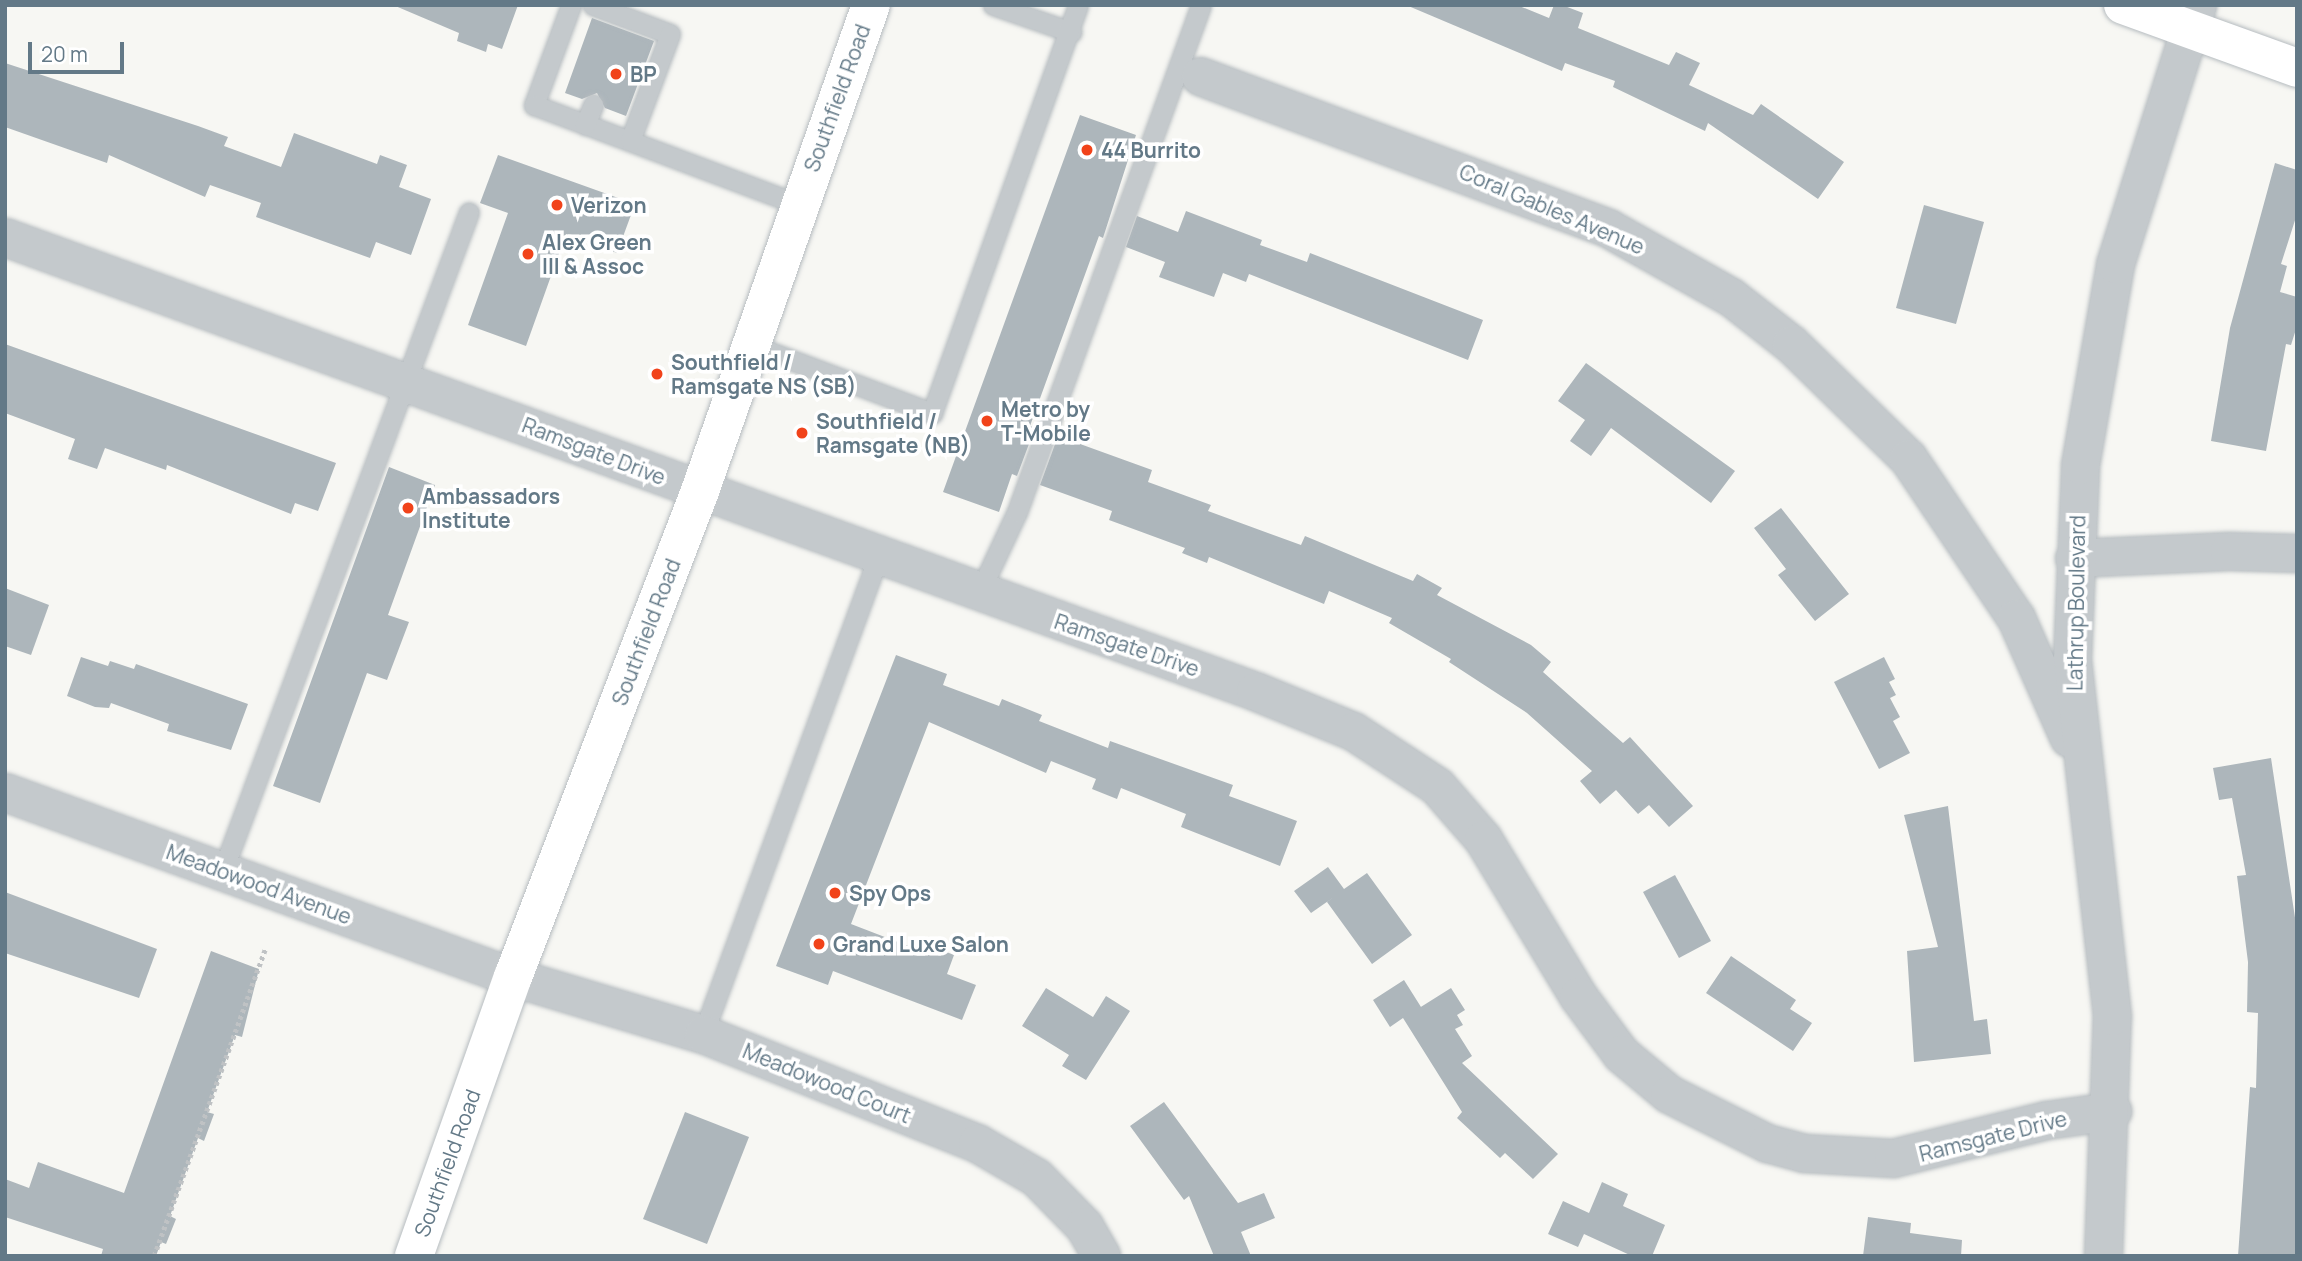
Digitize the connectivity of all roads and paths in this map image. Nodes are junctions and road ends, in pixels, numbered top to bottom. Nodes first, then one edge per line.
1 (571, 5) edge
2 (871, 5) edge
3 (993, 5) edge
4 (1078, 5) edge
5 (1201, 5) edge
6 (2123, 5) edge
7 (601, 7) edge
8 (2193, 17) edge
9 (1071, 32) junction
10 (2297, 68) edge
11 (1200, 76) dead end
12 (593, 105) dead end
13 (585, 125) junction
14 (629, 141) junction
15 (798, 204) junction
16 (469, 212) dead end
17 (5, 237) edge
18 (748, 344) junction
19 (405, 381) junction
20 (700, 491) junction
21 (2297, 553) edge
22 (878, 555) junction
23 (2074, 558) junction
24 (979, 593) junction
25 (2082, 768) junction
26 (5, 792) edge
27 (223, 870) junction
28 (265, 949) dead end
29 (513, 977) junction
30 (703, 1034) junction
31 (2112, 1111) junction
32 (153, 1256) edge
33 (414, 1256) edge
34 (1101, 1256) edge
35 (2104, 1256) edge

1 - 13 lane
2 - 15 main road, Southfield Road
3 - 9 lane
4 - 9 lane
5 - 24 lane
6 - 8 main road
7 - 14 lane
8 - 10 main road
8 - 23 street, Lathrup Boulevard
9 - 18 lane
11 - 25 street, Coral Gables Avenue
12 - 13 lane
13 - 14 lane
14 - 15 lane
15 - 18 main road, Southfield Road
16 - 19 lane
17 - 19 street, Ramsgate Drive
18 - 20 main road, Southfield Road
19 - 20 street, Ramsgate Drive
19 - 27 lane
20 - 22 street, Ramsgate Drive
20 - 29 main road, Southfield Road
21 - 23 street
22 - 24 street, Ramsgate Drive
22 - 30 lane
23 - 25 street, Lathrup Boulevard
24 - 31 street, Ramsgate Drive
25 - 31 street, Lathrup Boulevard
26 - 27 street, Meadowood Avenue
27 - 29 street, Meadowood Avenue
28 - 32 path
29 - 30 street, Meadowood Court
29 - 33 main road, Southfield Road
30 - 34 street, Meadowood Court
31 - 35 street, Lathrup Boulevard

